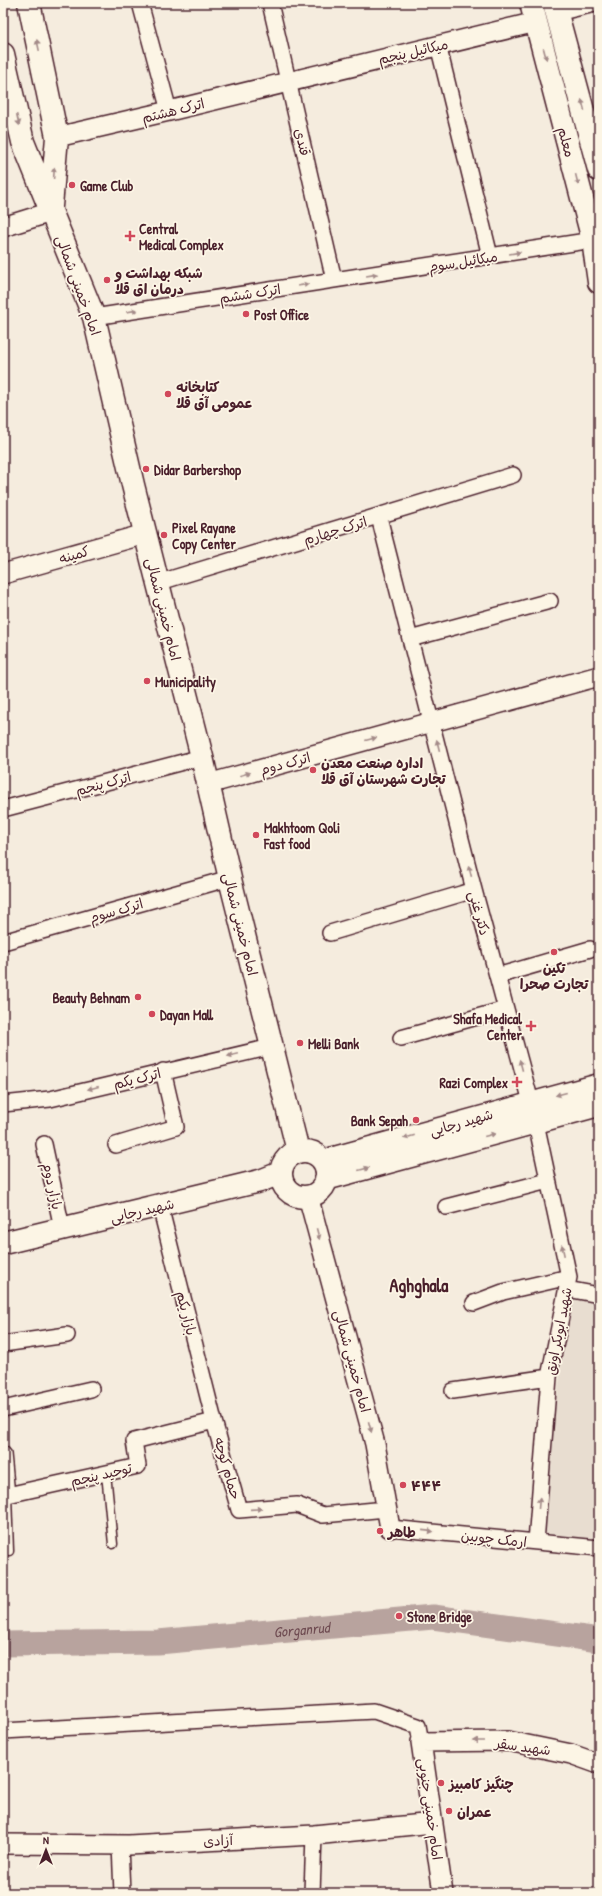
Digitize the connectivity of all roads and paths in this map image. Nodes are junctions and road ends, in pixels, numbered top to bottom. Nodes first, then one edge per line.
1 (29, 3) edge
2 (140, 3) edge
3 (270, 3) edge
4 (599, 3) edge
5 (556, 8) edge
6 (534, 12) edge
7 (438, 46) junction
8 (3, 54) edge
9 (289, 80) junction
10 (169, 111) junction
11 (56, 136) junction
12 (597, 147) edge
13 (599, 170) edge
14 (51, 212) junction
15 (3, 227) edge
16 (593, 240) junction
17 (490, 256) junction
18 (334, 280) junction
19 (599, 282) edge
20 (94, 317) junction
21 (513, 475) dead end
22 (378, 517) junction
23 (145, 534) junction
24 (3, 574) edge
25 (157, 583) junction
26 (550, 601) dead end
27 (410, 638) junction
28 (599, 676) edge
29 (432, 722) junction
30 (202, 757) junction
31 (208, 784) junction
32 (3, 809) edge
33 (230, 878) junction
34 (474, 890) junction
35 (330, 933) dead end
36 (3, 942) edge
37 (590, 949) dead end
38 (497, 976) junction
39 (506, 1009) junction
40 (401, 1038) dead end
41 (271, 1047) junction
42 (164, 1071) junction
43 (599, 1085) edge
44 (3, 1104) edge
45 (599, 1105) edge
46 (533, 1113) junction
47 (44, 1144) dead end
48 (116, 1145) dead end
49 (298, 1151) junction
50 (325, 1170) junction
51 (280, 1173) junction
52 (548, 1182) junction
53 (308, 1196) junction
54 (160, 1206) junction
55 (446, 1207) dead end
56 (62, 1228) junction
57 (3, 1243) edge
58 (568, 1283) junction
59 (599, 1295) edge
60 (474, 1303) dead end
61 (67, 1334) dead end
62 (3, 1344) edge
63 (549, 1377) junction
64 (91, 1389) dead end
65 (453, 1391) dead end
66 (3, 1409) edge
67 (214, 1421) junction
68 (3, 1454) edge
69 (106, 1473) junction
70 (5, 1496) edge
71 (386, 1509) junction
72 (390, 1528) joint
73 (536, 1542) junction
74 (113, 1544) dead end
75 (599, 1548) edge
76 (9, 1550) dead end
77 (3, 1731) edge
78 (419, 1734) junction
79 (599, 1764) edge
80 (433, 1823) junction
81 (314, 1835) junction
82 (3, 1844) edge
83 (120, 1845) junction
84 (122, 1893) edge
85 (312, 1893) edge
86 (443, 1893) edge

11 -> 1 main road, امام خمینی شمالی
2 - 10 street
3 - 9 street, قندی
4 - 5 street
12 -> 5 main road, معلم
6 - 7 street, میکائیل پنجم
6 -> 16 main road, معلم
7 - 9 street, میکائیل پنجم
7 - 17 street
8 -> 14 main road, امام خمینی شمالی
9 - 10 street, اترک هشتم
9 - 18 street, قندی
10 - 11 street, اترک هشتم
14 -> 11 main road, امام خمینی شمالی
12 - 13 main road, معلم
14 - 15 street
14 - 20 main road, امام خمینی شمالی
17 -> 16 street, میکائیل سوم
16 - 19 main road, معلم
18 -> 17 street, میکائیل سوم
20 -> 18 street, اترک ششم
20 - 23 main road, امام خمینی شمالی
21 - 22 street, اترک چهارم
22 - 25 street, اترک چهارم
22 - 27 street, دکتر غنی
23 - 24 street, کمینه
23 - 25 main road, امام خمینی شمالی
25 - 30 main road, امام خمینی شمالی
26 - 27 street
27 - 29 street, دکتر غنی
28 - 29 street, اترک دوم
31 -> 29 street, اترک دوم
34 -> 29 street, دکتر غنی
30 - 31 main road, امام خمینی شمالی
30 - 32 street, اترک پنجم
31 - 33 main road, امام خمینی شمالی
33 - 36 street, اترک سوم
33 - 41 main road, امام خمینی شمالی
34 - 35 street
34 - 38 street, دکتر غنی
37 - 38 street
38 - 39 street, دکتر غنی
39 - 40 street
46 -> 39 street, دکتر غنی
41 -> 42 street, اترک یکم
41 - 49 main road, امام خمینی شمالی
42 -> 44 street, اترک یکم
42 - 48 street
43 -> 46 main road, شهید رجایی
45 - 46 main road, شهید رجایی
46 - 50 main road, شهید رجایی
46 - 52 street, شهید ابوبکر اونق
47 - 56 street, بازار دوم
49 - 50 main road
49 - 51 main road
50 - 53 main road
51 - 53 main road
51 - 54 main road, شهید رجایی
52 - 55 street
58 -> 52 street, شهید ابوبکر اونق
53 -> 71 street, امام خمینی شمالی
54 - 56 main road, شهید رجایی
54 - 67 street, بازار یکم
56 - 57 main road, شهید رجایی
58 - 59 street
58 - 60 street
58 - 63 street, شهید ابوبکر اونق
61 - 62 street
63 - 65 street
73 -> 63 street, شهید ابوبکر اونق
64 - 66 street
67 - 69 street, توحید پنجم
67 -> 71 street, حمام کوچه
68 - 70 street
69 - 70 street, توحید پنجم
69 - 74 lane
70 - 76 lane
71 - 72 street, امام خمینی شمالی
72 -> 73 street, ارمک چوبین
73 - 75 street, ارمک چوبین
77 - 78 street
79 -> 78 street, شهید سقر
78 - 80 street, امام خمینی جنوبی
80 - 81 street, آزادی
80 - 86 street, امام خمینی جنوبی
81 - 83 street, آزادی
81 - 85 street
82 - 83 street, آزادی
83 - 84 street

